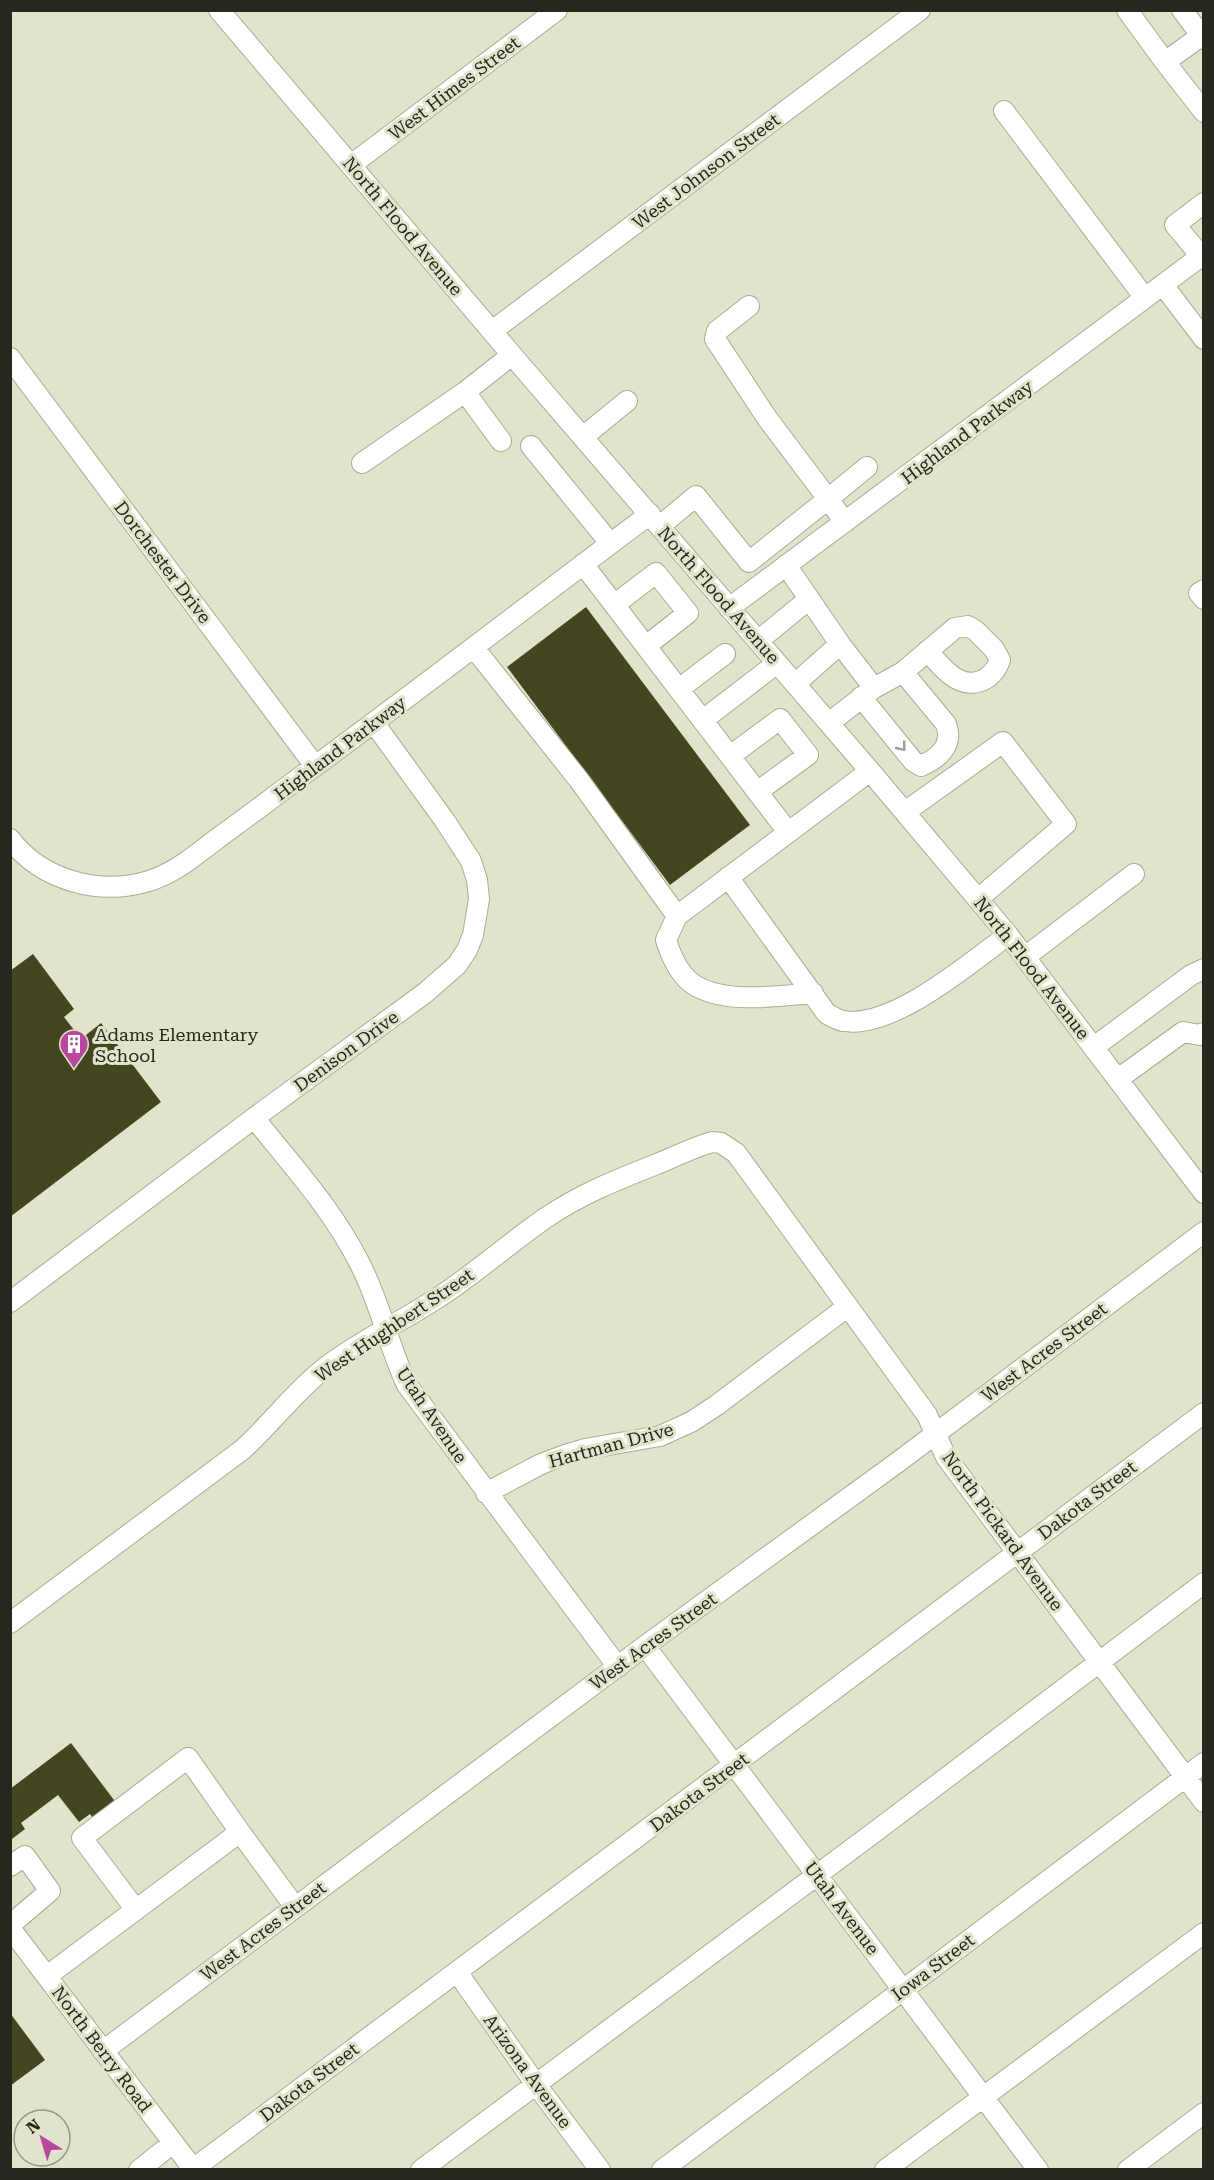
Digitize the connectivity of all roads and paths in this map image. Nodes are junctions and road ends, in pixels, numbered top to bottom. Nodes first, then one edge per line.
1 (219, 10) edge
2 (557, 10) edge
3 (920, 10) edge
4 (1127, 10) edge
5 (1182, 10) edge
6 (1202, 38) edge
7 (1166, 62) junction
8 (1004, 111) dead end
9 (1203, 112) edge
10 (351, 165) junction
11 (1203, 203) edge
12 (1202, 255) edge
13 (1163, 285) junction
14 (1145, 298) junction
15 (749, 306) dead end
16 (492, 331) junction
17 (1203, 339) edge
18 (512, 356) junction
19 (10, 358) edge
20 (465, 392) junction
21 (627, 401) dead end
22 (583, 437) junction
23 (501, 441) dead end
24 (531, 446) dead end
25 (362, 463) dead end
26 (867, 467) dead end
27 (828, 500) junction
28 (655, 520) junction
29 (845, 522) junction
30 (610, 543) junction
31 (583, 564) junction
32 (786, 565) junction
33 (1203, 590) edge
34 (809, 599) junction
35 (1203, 599) edge
36 (614, 605) junction
37 (729, 608) junction
38 (758, 641) junction
39 (840, 644) junction
40 (646, 646) junction
41 (474, 648) junction
42 (927, 651) dead end
43 (725, 654) dead end
44 (777, 663) junction
45 (903, 672) junction
46 (795, 684) junction
47 (679, 689) junction
48 (867, 692) junction
49 (703, 720) junction
50 (374, 723) junction
51 (829, 723) junction
52 (730, 756) junction
53 (315, 766) junction
54 (870, 771) junction
55 (757, 792) junction
56 (905, 812) junction
57 (788, 832) junction
58 (10, 839) edge
59 (1134, 874) dead end
60 (728, 877) junction
61 (978, 899) junction
62 (677, 916) junction
63 (1008, 935) junction
64 (1025, 957) junction
65 (1203, 969) edge
66 (813, 993) junction
67 (1203, 1033) edge
68 (1094, 1047) junction
69 (1118, 1079) junction
70 (254, 1118) junction
71 (721, 1143) joint
72 (1203, 1193) edge
73 (1203, 1232) edge
74 (10, 1302) edge
75 (847, 1307) junction
76 (385, 1329) junction
77 (1203, 1413) edge
78 (935, 1433) junction
79 (486, 1493) junction
80 (1017, 1552) junction
81 (1203, 1583) edge
82 (10, 1623) edge
83 (645, 1646) junction
84 (1099, 1662) junction
85 (618, 1667) junction
86 (1203, 1763) edge
87 (735, 1766) junction
88 (1185, 1777) junction
89 (1203, 1802) edge
90 (240, 1832) junction
91 (10, 1866) edge
92 (817, 1875) junction
93 (295, 1907) junction
94 (136, 1910) junction
95 (10, 1927) edge
96 (1203, 1933) edge
97 (458, 1972) junction
98 (46, 1976) junction
99 (903, 1990) junction
100 (103, 2051) junction
101 (535, 2083) junction
102 (983, 2096) junction
103 (1203, 2113) edge
104 (173, 2144) junction
105 (139, 2169) edge
106 (193, 2169) edge
107 (421, 2169) edge
108 (600, 2169) edge
109 (662, 2169) edge
110 (885, 2169) edge
111 (1038, 2169) edge
112 (1128, 2169) edge

1 - 10 street, North Flood Avenue
2 - 10 street, West Himes Street
3 - 16 street, West Johnson Street
4 - 7 street
5 - 6 street
6 - 7 street
7 - 9 street
8 - 14 street
10 - 16 street, North Flood Avenue
11 - 12 street
12 - 13 street, Highland Parkway
13 - 14 street, Highland Parkway
13 - 17 street
14 - 29 street, Highland Parkway
15 - 27 street
16 - 18 street, North Flood Avenue
18 - 20 street
18 - 22 street, North Flood Avenue
19 - 53 street, Dorchester Drive
20 - 23 street
20 - 25 street
21 - 22 street
22 - 28 street, North Flood Avenue
24 - 30 street
26 - 27 street
27 - 28 street, Highland Parkway
27 - 29 street
28 - 30 street, Highland Parkway
28 - 37 street, North Flood Avenue
29 - 32 street, Highland Parkway
30 - 31 street, Highland Parkway
31 - 36 street
31 - 41 street, Highland Parkway
32 - 34 street
32 - 37 street, Highland Parkway
33 - 35 street
34 - 38 street
34 - 39 street
36 - 40 street
36 - 40 street
37 - 38 street, North Flood Avenue
38 - 44 street, North Flood Avenue
39 - 46 street
39 - 48 street
40 - 47 street
41 - 50 street, Highland Parkway
41 - 62 street
42 - 45 street
43 - 47 street
44 - 46 street, North Flood Avenue
44 - 49 street
45 - 48 street
48 -> 45 street
46 - 51 street, North Flood Avenue
47 - 49 street
48 - 51 street
49 - 52 street
50 - 53 street, Highland Parkway
50 - 70 street, Denison Drive
51 - 54 street, North Flood Avenue
52 - 55 street
52 - 55 street
53 - 58 street, Highland Parkway
54 - 56 street, North Flood Avenue
54 - 57 street
55 - 57 street
56 - 61 street, North Flood Avenue
56 - 61 street
57 - 60 street
59 - 64 street
60 - 62 street
60 - 66 street
61 - 63 street, North Flood Avenue
62 - 66 street
63 - 64 street, North Flood Avenue
63 - 66 street
64 - 68 street, North Flood Avenue
65 - 68 street
67 - 69 street
68 - 69 street, North Flood Avenue
69 - 72 street, North Flood Avenue
70 - 74 street, Denison Drive
70 - 76 street, Utah Avenue
71 - 75 street, North Pickard Avenue
71 - 76 street, West Hughbert Street
73 - 78 street, West Acres Street
75 - 78 street, North Pickard Avenue
75 - 79 street, Hartman Drive
76 - 79 street, Utah Avenue
76 - 82 street, West Hughbert Street
77 - 80 street, Dakota Street
78 - 80 street, North Pickard Avenue
78 - 83 street, West Acres Street
79 - 85 street, Utah Avenue
80 - 84 street, North Pickard Avenue
80 - 87 street, Dakota Street
81 - 84 street
83 - 85 street, West Acres Street
83 - 87 street, Utah Avenue
84 - 88 street, North Pickard Avenue
84 - 92 street
85 - 93 street, West Acres Street
86 - 88 street, Iowa Street
87 - 92 street, Utah Avenue
87 - 97 street, Dakota Street
88 - 89 street, North Pickard Avenue
88 - 99 street, Iowa Street
90 - 93 street
90 - 94 street
90 - 94 street
91 - 95 street
92 - 99 street, Utah Avenue
92 - 101 street
93 - 100 street, West Acres Street
94 - 98 street
95 - 98 street, North Berry Road
96 - 102 street
97 - 101 street, Arizona Avenue
97 - 106 street, Dakota Street
98 - 100 street, North Berry Road
99 - 102 street, Utah Avenue
99 - 109 street, Iowa Street
100 - 104 street, North Berry Road
101 - 107 street
101 - 108 street, Arizona Avenue
102 - 110 street
102 - 111 street, Utah Avenue
103 - 112 street
104 - 105 street
104 - 106 street, North Berry Road

